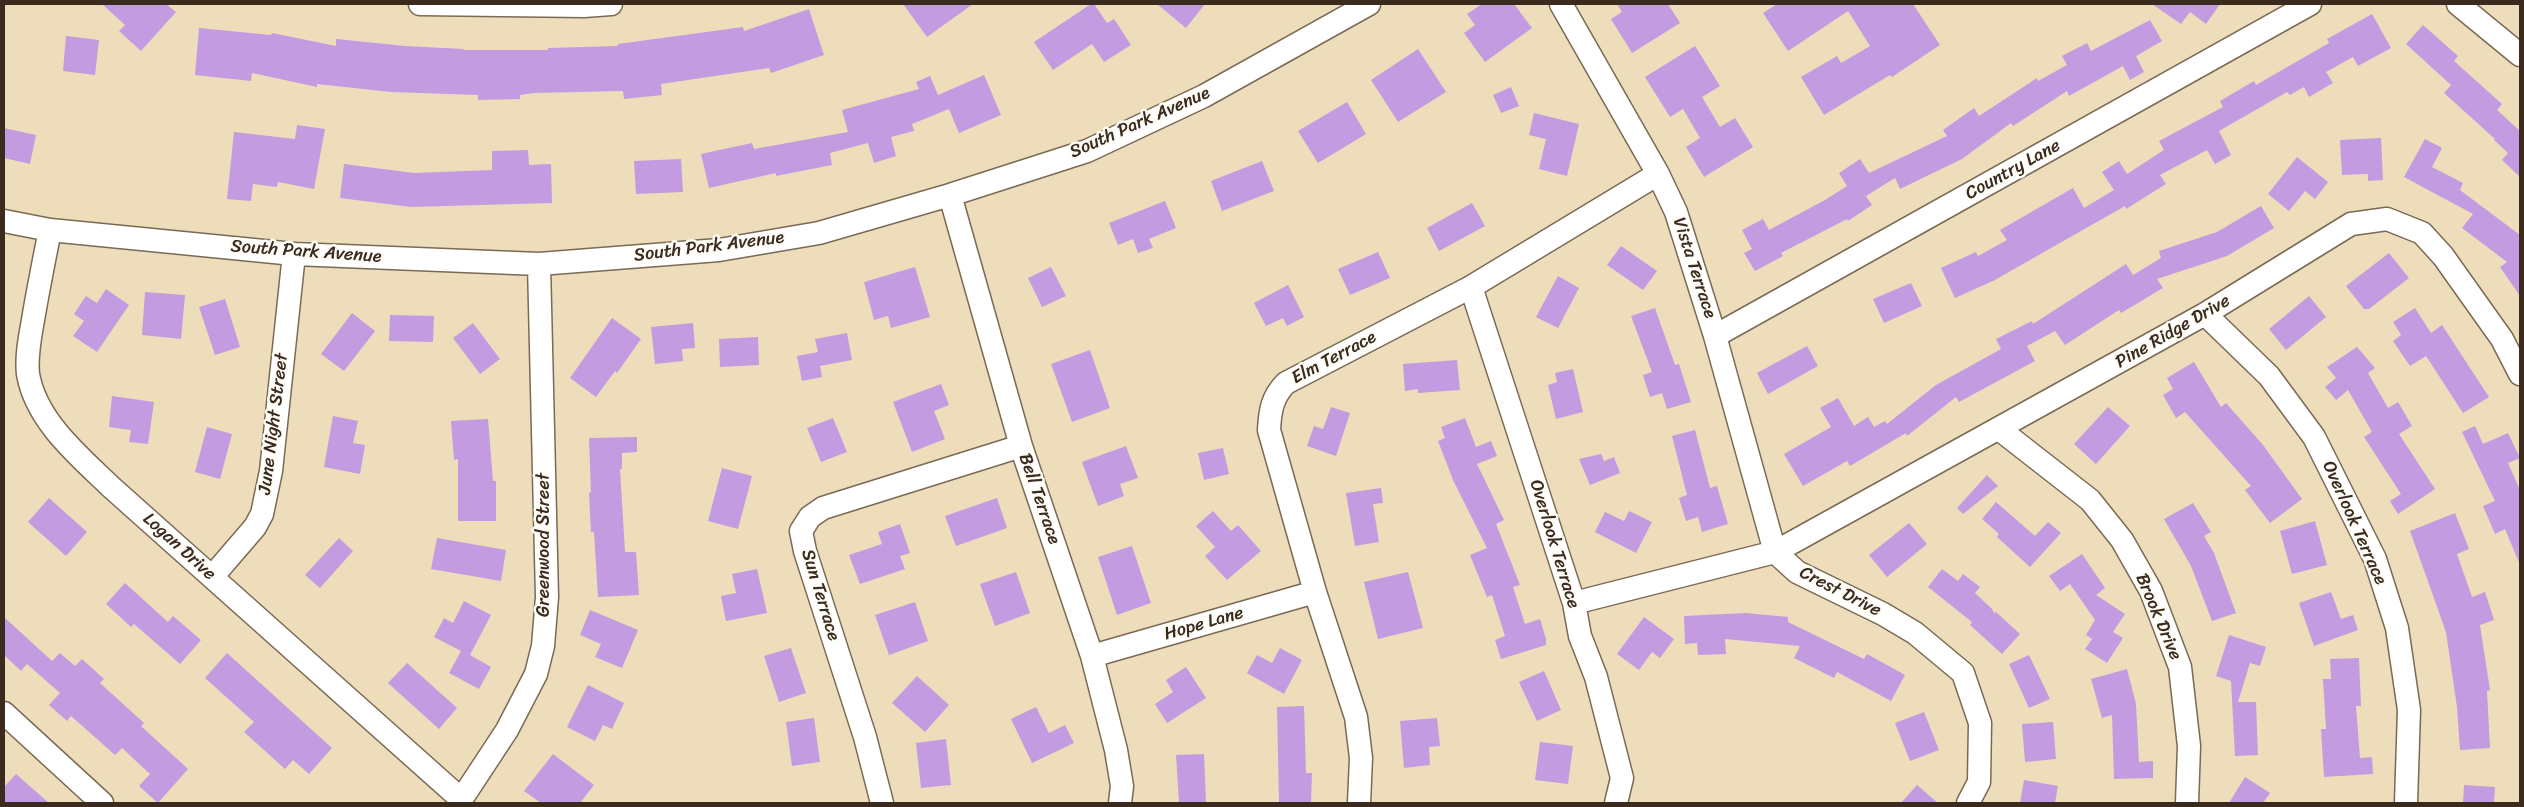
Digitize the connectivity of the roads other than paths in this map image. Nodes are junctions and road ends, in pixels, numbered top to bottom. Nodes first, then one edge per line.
1 (420, 4) edge
2 (611, 4) edge
3 (1369, 4) edge
4 (1561, 4) edge
5 (2310, 4) edge
6 (2458, 4) edge
7 (584, 5) edge
8 (2520, 55) edge
9 (1658, 174) junction
10 (950, 195) junction
11 (4, 221) edge
12 (50, 230) junction
13 (294, 254) junction
14 (539, 264) junction
15 (1471, 286) junction
16 (2206, 314) junction
17 (1715, 336) junction
18 (2520, 374) edge
19 (2000, 429) junction
20 (1022, 446) junction
21 (1775, 552) junction
22 (212, 577) junction
23 (1316, 592) junction
24 (1574, 603) junction
25 (1092, 656) junction
26 (4, 713) edge
27 (460, 802) edge
28 (102, 803) edge
29 (882, 803) edge
30 (1120, 803) edge
31 (1359, 803) edge
32 (1616, 803) edge
33 (1968, 803) edge
34 (2187, 803) edge
35 (2406, 803) edge

1 - 7 street
2 - 7 street
3 - 10 street, South Park Avenue
4 - 9 street, Vista Terrace
5 - 17 street, Country Lane
6 - 8 street
9 - 15 street, Elm Terrace
9 - 17 street, Vista Terrace
10 - 14 street, South Park Avenue
10 - 20 street, Bell Terrace
11 - 12 street, South Park Avenue
12 - 13 street, South Park Avenue
12 - 22 street, Logan Drive
13 - 14 street, South Park Avenue
13 - 22 street, June Night Street
14 - 27 street, Greenwood Street
15 - 23 street, Elm Terrace
15 - 24 street, Overlook Terrace
16 - 18 street, Pine Ridge Drive
16 - 19 street, Pine Ridge Drive
16 - 35 street, Overlook Terrace
17 - 21 street, Vista Terrace
19 - 21 street, Pine Ridge Drive
19 - 34 street, Brook Drive
20 - 25 street, Bell Terrace
20 - 29 street, Sun Terrace
21 - 24 street
21 - 33 street, Crest Drive
22 - 27 street, Logan Drive
23 - 25 street, Hope Lane
23 - 31 street, Elm Terrace
24 - 32 street, Overlook Terrace
25 - 30 street, Bell Terrace
26 - 28 street

